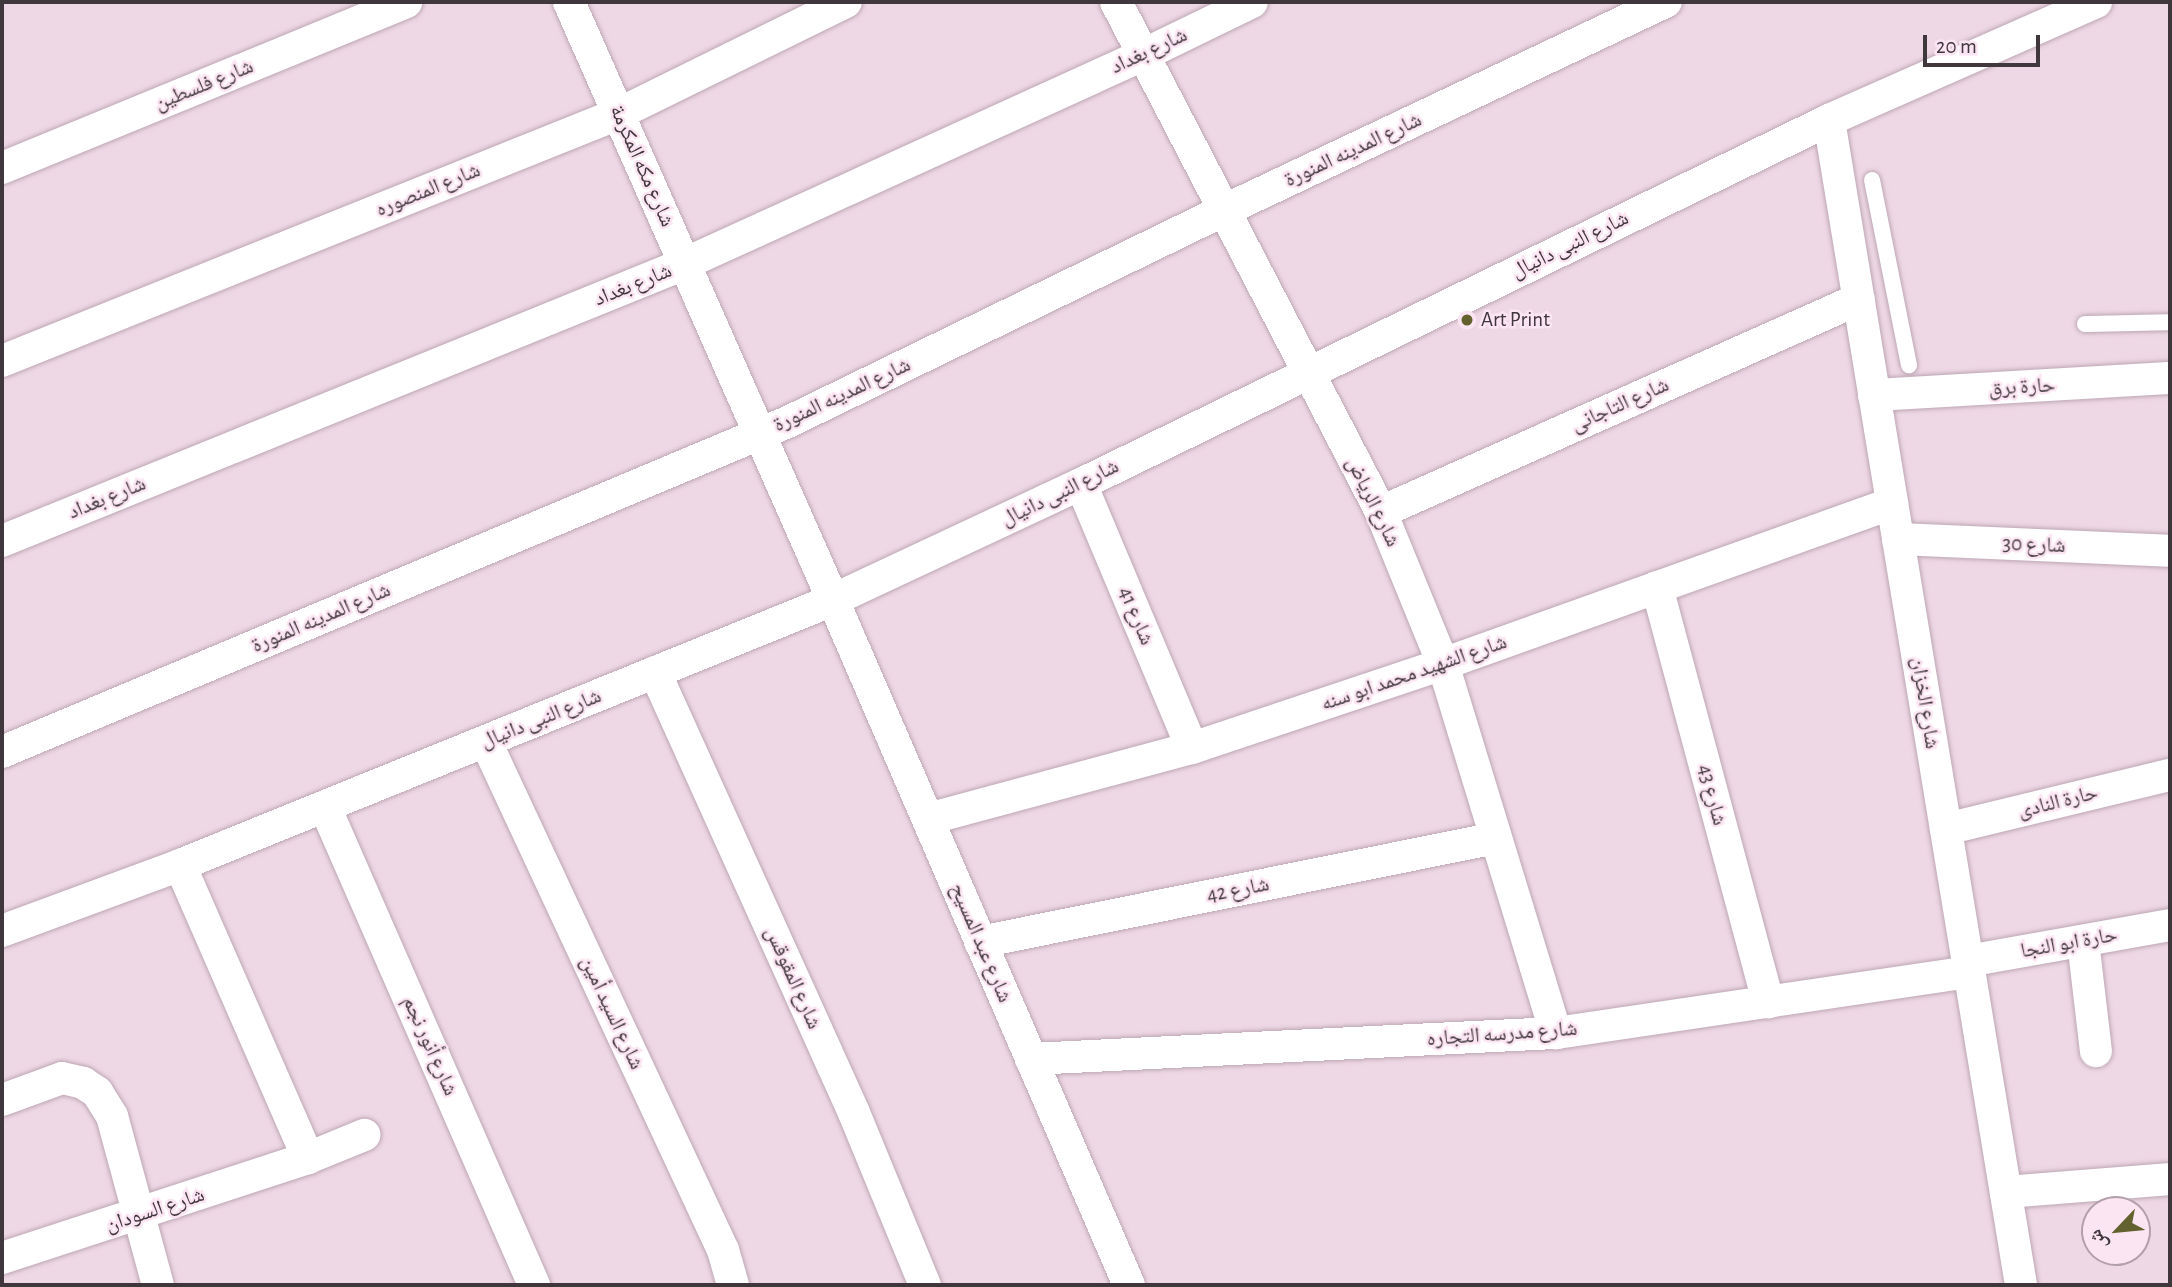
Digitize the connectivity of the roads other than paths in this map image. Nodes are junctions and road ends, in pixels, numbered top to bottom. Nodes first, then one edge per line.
1 (406, 2) edge
2 (569, 2) edge
3 (846, 2) edge
4 (1116, 2) edge
5 (1252, 2) edge
6 (1666, 2) edge
7 (2095, 2) edge
8 (1143, 55) junction
9 (618, 114) junction
10 (1829, 120) junction
11 (2, 168) edge
12 (1872, 180) dead end
13 (1223, 211) junction
14 (684, 264) junction
15 (1870, 280) junction
16 (2170, 322) edge
17 (2085, 324) dead end
18 (2, 361) edge
19 (1909, 365) dead end
20 (1307, 372) junction
21 (2170, 379) edge
22 (1874, 395) junction
23 (759, 434) junction
24 (1081, 484) junction
25 (1892, 503) junction
26 (1381, 512) junction
27 (1898, 539) junction
28 (2, 541) edge
29 (2170, 551) edge
30 (1657, 587) junction
31 (833, 600) junction
32 (1443, 664) junction
33 (656, 672) junction
34 (486, 742) junction
35 (1192, 748) junction
36 (2, 752) edge
37 (2170, 775) edge
38 (325, 807) junction
39 (928, 819) junction
40 (1946, 829) junction
41 (1496, 838) junction
42 (180, 865) junction
43 (2170, 925) edge
44 (2, 931) edge
45 (2083, 941) junction
46 (980, 942) junction
47 (1968, 966) junction
48 (1768, 1002) junction
49 (1556, 1033) junction
50 (2096, 1051) dead end
51 (1031, 1059) junction
52 (2, 1100) edge
53 (364, 1135) dead end
54 (308, 1158) junction
55 (2170, 1179) edge
56 (2006, 1192) junction
57 (139, 1216) junction
58 (2, 1258) edge
59 (158, 1285) edge
60 (534, 1285) edge
61 (733, 1285) edge
62 (925, 1285) edge
63 (1129, 1285) edge
64 (2021, 1285) edge

1 - 11 street, شارع فلسطين
2 - 9 street, شارع مكه المكرمة
3 - 9 street, شارع المنصوره
4 - 8 street, شارع الرياض
5 - 8 street, شارع بغداد
6 - 13 street, شارع المدينه المنورة
7 - 10 street, شارع النبى دانيال
8 - 13 street, شارع الرياض
8 - 14 street, شارع بغداد
9 - 14 street, شارع مكه المكرمة
9 - 18 street, شارع المنصوره
10 - 15 street, شارع الخزان
10 - 20 street, شارع النبى دانيال
12 - 15 lane
13 - 20 street, شارع الرياض
13 - 23 street, شارع المدينه المنورة
14 - 23 street, شارع مكه المكرمة
14 - 28 street, شارع بغداد
15 - 19 lane
15 - 22 street, شارع الخزان
15 - 26 street, شارع التاجانى
16 - 17 lane
20 - 24 street, شارع النبى دانيال
20 - 26 street, شارع الرياض
21 - 22 street, حارة برق
22 - 25 street, شارع الخزان
23 - 31 street, شارع مكه المكرمة
23 - 36 street, شارع المدينه المنورة
24 - 31 street, شارع النبى دانيال
24 - 35 street, شارع 41
25 - 27 street, شارع الخزان
25 - 30 street, شارع الشهيد محمد ابو سنه
26 - 32 street, شارع الرياض
27 - 29 street, شارع 30
27 - 40 street, شارع الخزان
30 - 32 street, شارع الشهيد محمد ابو سنه
30 - 48 street, شارع 43
31 - 33 street, شارع النبى دانيال
31 - 39 street, شارع عبد المسيح
32 - 35 street, شارع الشهيد محمد ابو سنه
32 - 41 street, شارع الرياض
33 - 34 street, شارع النبى دانيال
33 - 62 street, شارع المقوقس
34 - 38 street, شارع النبى دانيال
34 - 61 street, شارع السيد أمين
35 - 39 street, شارع الشهيد محمد ابو سنه
37 - 40 street, حارة النادى
38 - 42 street, شارع النبى دانيال
38 - 60 street, شارع أنور نجم
39 - 46 street, شارع عبد المسيح
40 - 47 street, شارع الخزان
41 - 46 street, شارع 42
41 - 49 street, شارع الرياض
42 - 44 street, شارع النبى دانيال
42 - 54 street
43 - 45 street, حارة ابو النجا
45 - 47 street, حارة ابو النجا
45 - 50 street
46 - 51 street, شارع عبد المسيح
47 - 48 street, شارع مدرسه التجاره
47 - 56 street, شارع الخزان
48 - 49 street, شارع مدرسه التجاره
49 - 51 street, شارع مدرسه التجاره
51 - 63 street, شارع عبد المسيح
52 - 57 street
53 - 54 street, شارع السودان
54 - 57 street, شارع السودان
55 - 56 street
56 - 64 street, شارع الخزان
57 - 58 street, شارع السودان
57 - 59 street

